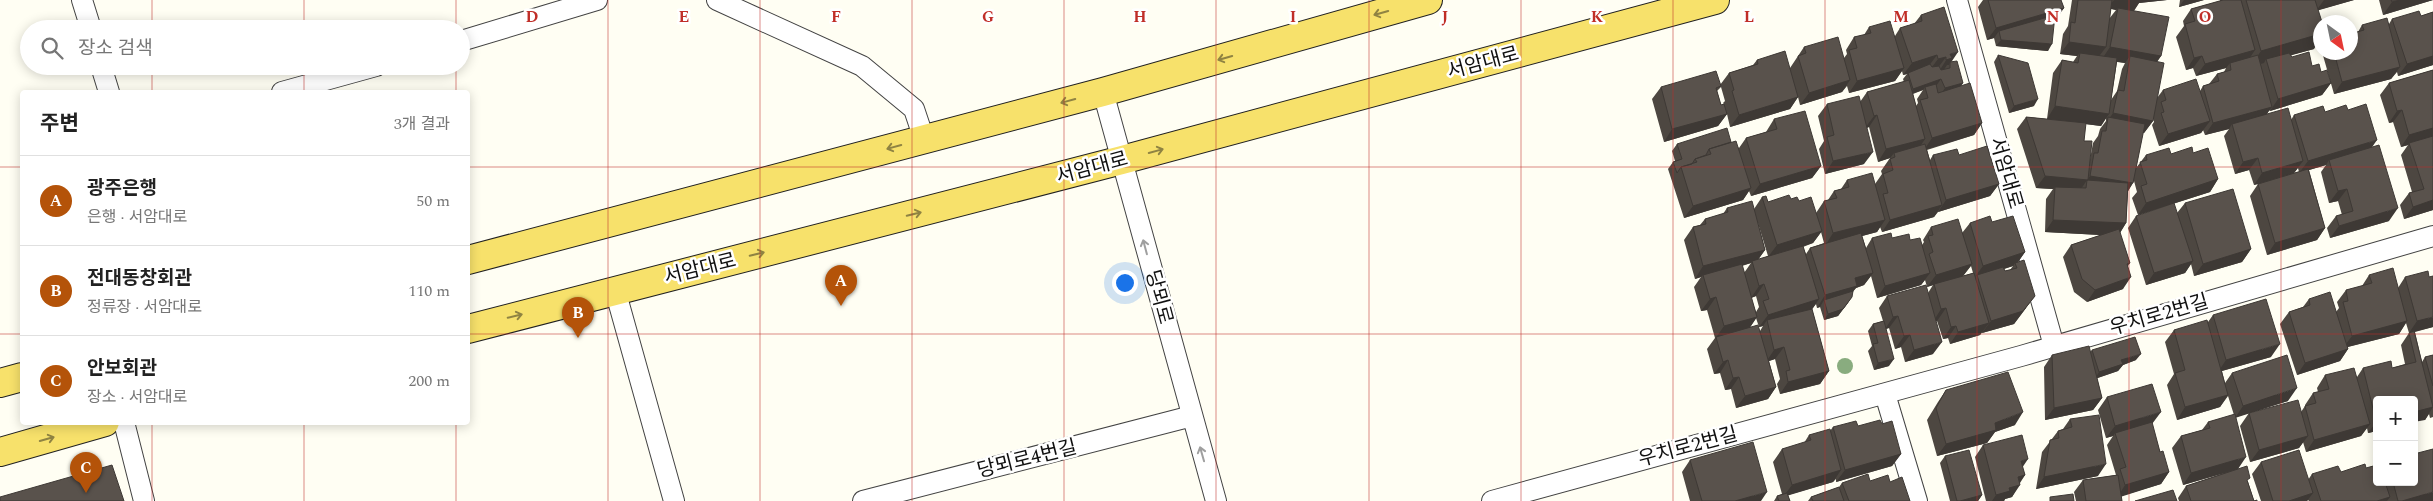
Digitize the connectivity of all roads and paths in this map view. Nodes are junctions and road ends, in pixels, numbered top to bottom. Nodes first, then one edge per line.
1 (82, 0) edge
2 (597, 0) edge
3 (717, 0) edge
4 (1428, 0) edge
5 (1715, 0) edge
6 (1957, 0) edge
7 (88, 20) edge
8 (470, 38) edge
9 (104, 75) edge
10 (343, 75) edge
11 (108, 90) edge
12 (289, 90) edge
13 (1103, 92) junction
14 (924, 139) junction
15 (1122, 160) junction
16 (2433, 236) edge
17 (470, 259) edge
18 (615, 290) junction
19 (470, 328) edge
20 (2054, 346) junction
21 (20, 378) edge
22 (0, 383) edge
23 (1885, 394) junction
24 (1192, 416) junction
25 (94, 425) edge
26 (125, 425) edge
27 (0, 452) edge
28 (144, 501) edge
29 (674, 501) edge
30 (862, 501) edge
31 (1216, 501) edge
32 (1492, 501) edge
33 (1917, 501) edge

1 - 7 lane
2 - 8 lane
3 - 14 lane
4 -> 13 main road
15 -> 5 main road, 서암대로
6 - 20 lane, 서암대로
9 - 11 lane
10 - 12 lane
13 -> 14 main road
13 - 15 lane, 당뫼로
14 -> 17 main road
18 -> 15 main road, 서암대로
24 -> 15 lane, 당뫼로
16 - 20 lane, 우치로2번길
19 -> 18 main road, 서암대로
18 - 29 lane
20 - 23 lane, 우치로2번길
21 - 22 main road
23 - 32 lane, 우치로2번길
23 - 33 lane
24 - 30 lane, 당뫼로4번길
31 -> 24 lane, 당뫼로
27 -> 25 main road
26 - 28 lane

